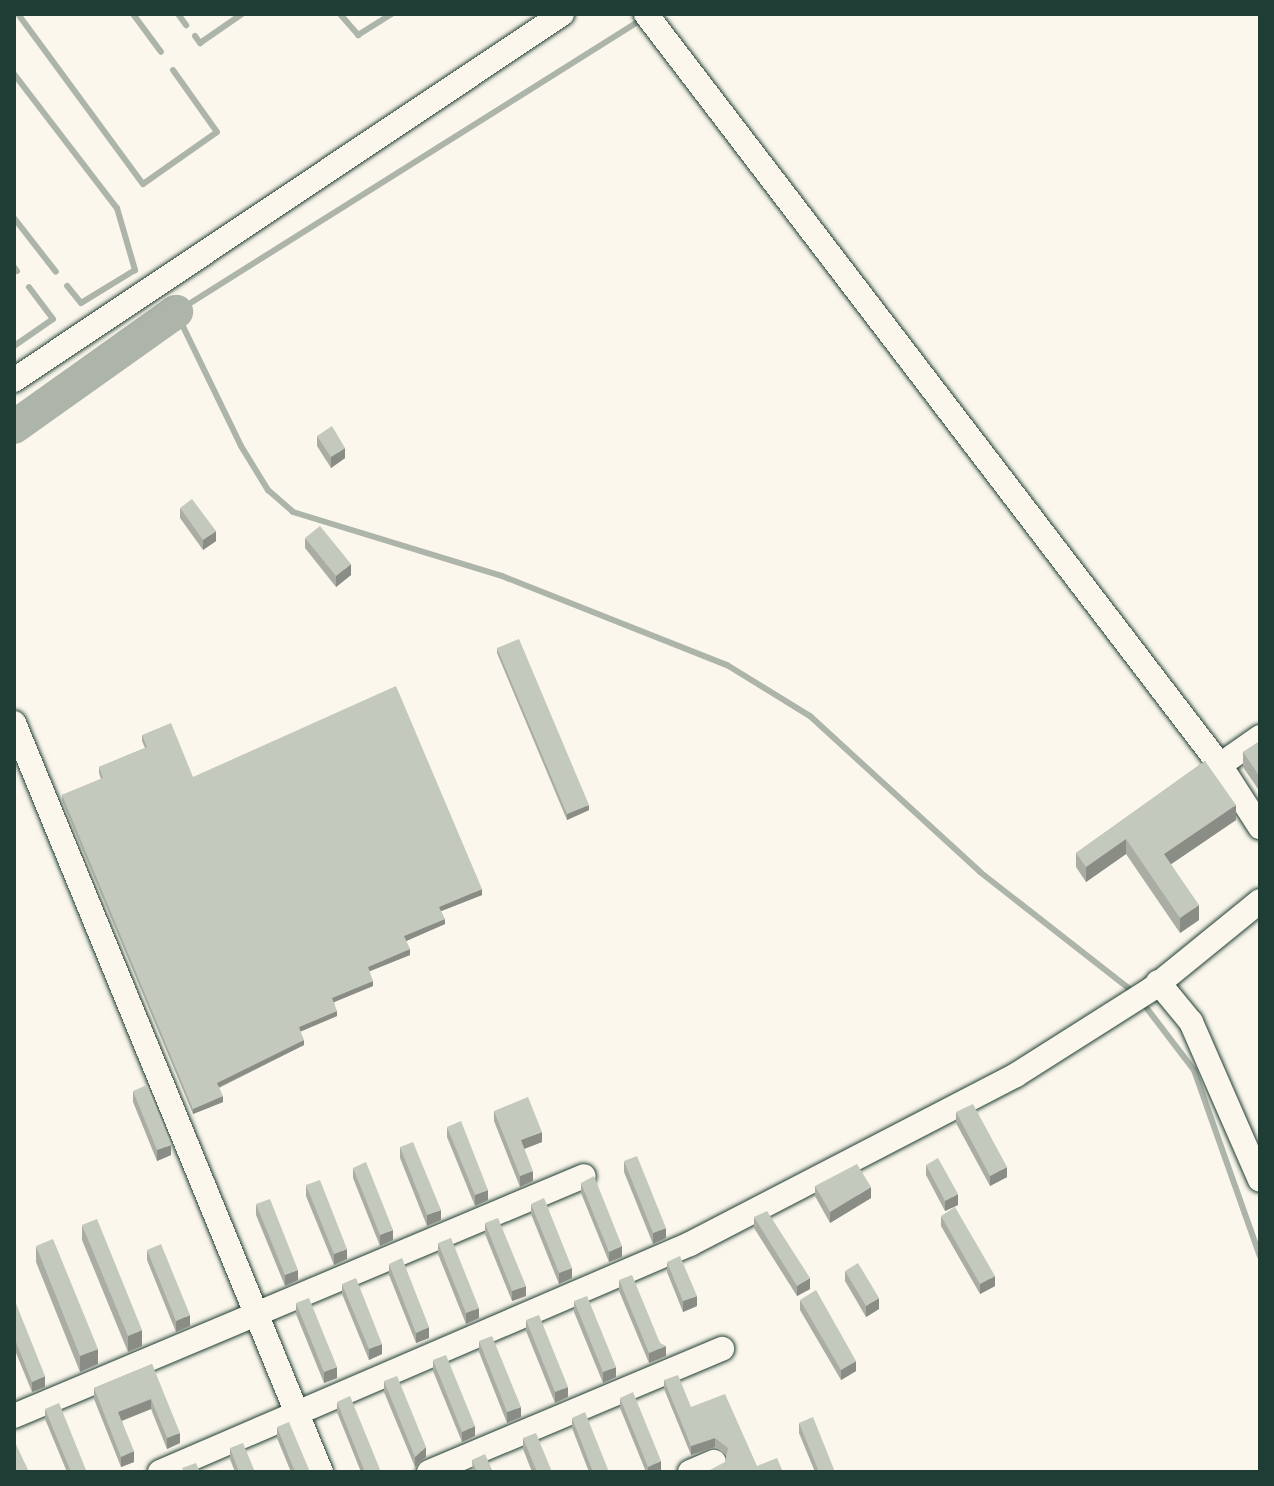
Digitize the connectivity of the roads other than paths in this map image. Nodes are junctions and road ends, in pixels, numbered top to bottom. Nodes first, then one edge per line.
1 (562, 14) edge
2 (646, 14) edge
3 (14, 380) edge
4 (14, 723) edge
5 (1260, 737) edge
6 (1220, 765) junction
7 (1260, 827) edge
8 (1260, 901) edge
9 (1155, 985) junction
10 (584, 1176) dead end
11 (1260, 1180) edge
12 (253, 1311) junction
13 (722, 1349) dead end
14 (296, 1413) junction
15 (14, 1416) edge
16 (714, 1462) dead end
17 (160, 1472) edge
18 (321, 1472) edge
19 (429, 1472) edge
20 (690, 1472) edge

1 - 3 street
2 - 6 street
4 - 12 street
5 - 6 street
6 - 7 street
8 - 9 street
9 - 11 street
9 - 14 street
10 - 12 street
12 - 14 street
12 - 15 street
13 - 19 street
14 - 17 street
14 - 18 street
16 - 20 street

